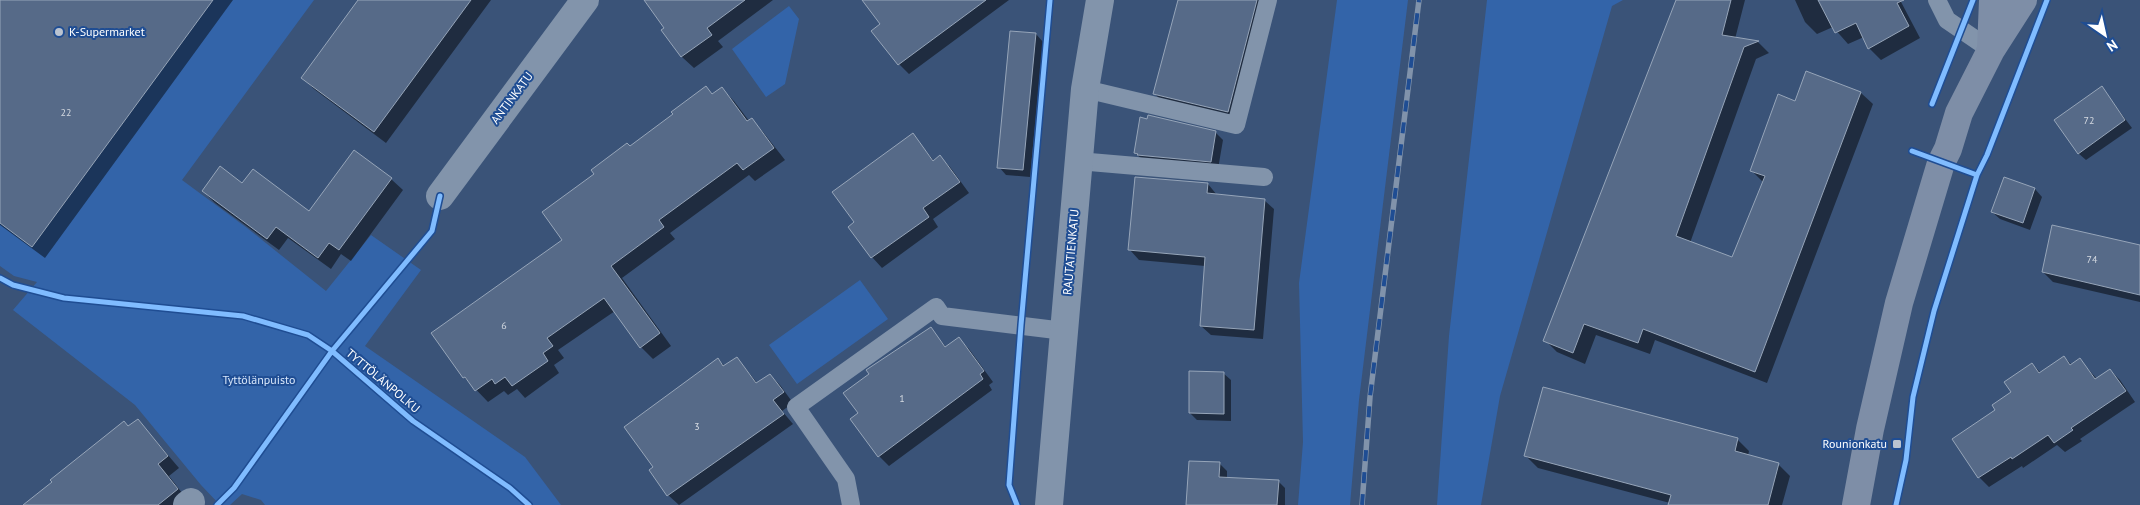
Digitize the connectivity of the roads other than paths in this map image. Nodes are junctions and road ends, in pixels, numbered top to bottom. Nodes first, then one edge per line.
1 (584, 0) edge
2 (1100, 0) edge
3 (1268, 0) edge
4 (1937, 0) edge
5 (1993, 0) edge
6 (2024, 0) edge
7 (1991, 50) junction
8 (1085, 89) junction
9 (1078, 161) junction
10 (1264, 177) dead end
11 (440, 196) dead end
12 (1064, 331) junction
13 (851, 505) edge
14 (1050, 505) edge
15 (1856, 505) edge

1 - 11 street, ANTINKATU
2 - 8 street, RAUTATIENKATU
3 - 8 lane
4 - 7 lane
5 - 7 main road
6 - 7 main road
7 - 15 main road
8 - 9 street, RAUTATIENKATU
9 - 10 lane
9 - 12 street, RAUTATIENKATU
12 - 13 lane
12 - 14 street, RAUTATIENKATU

